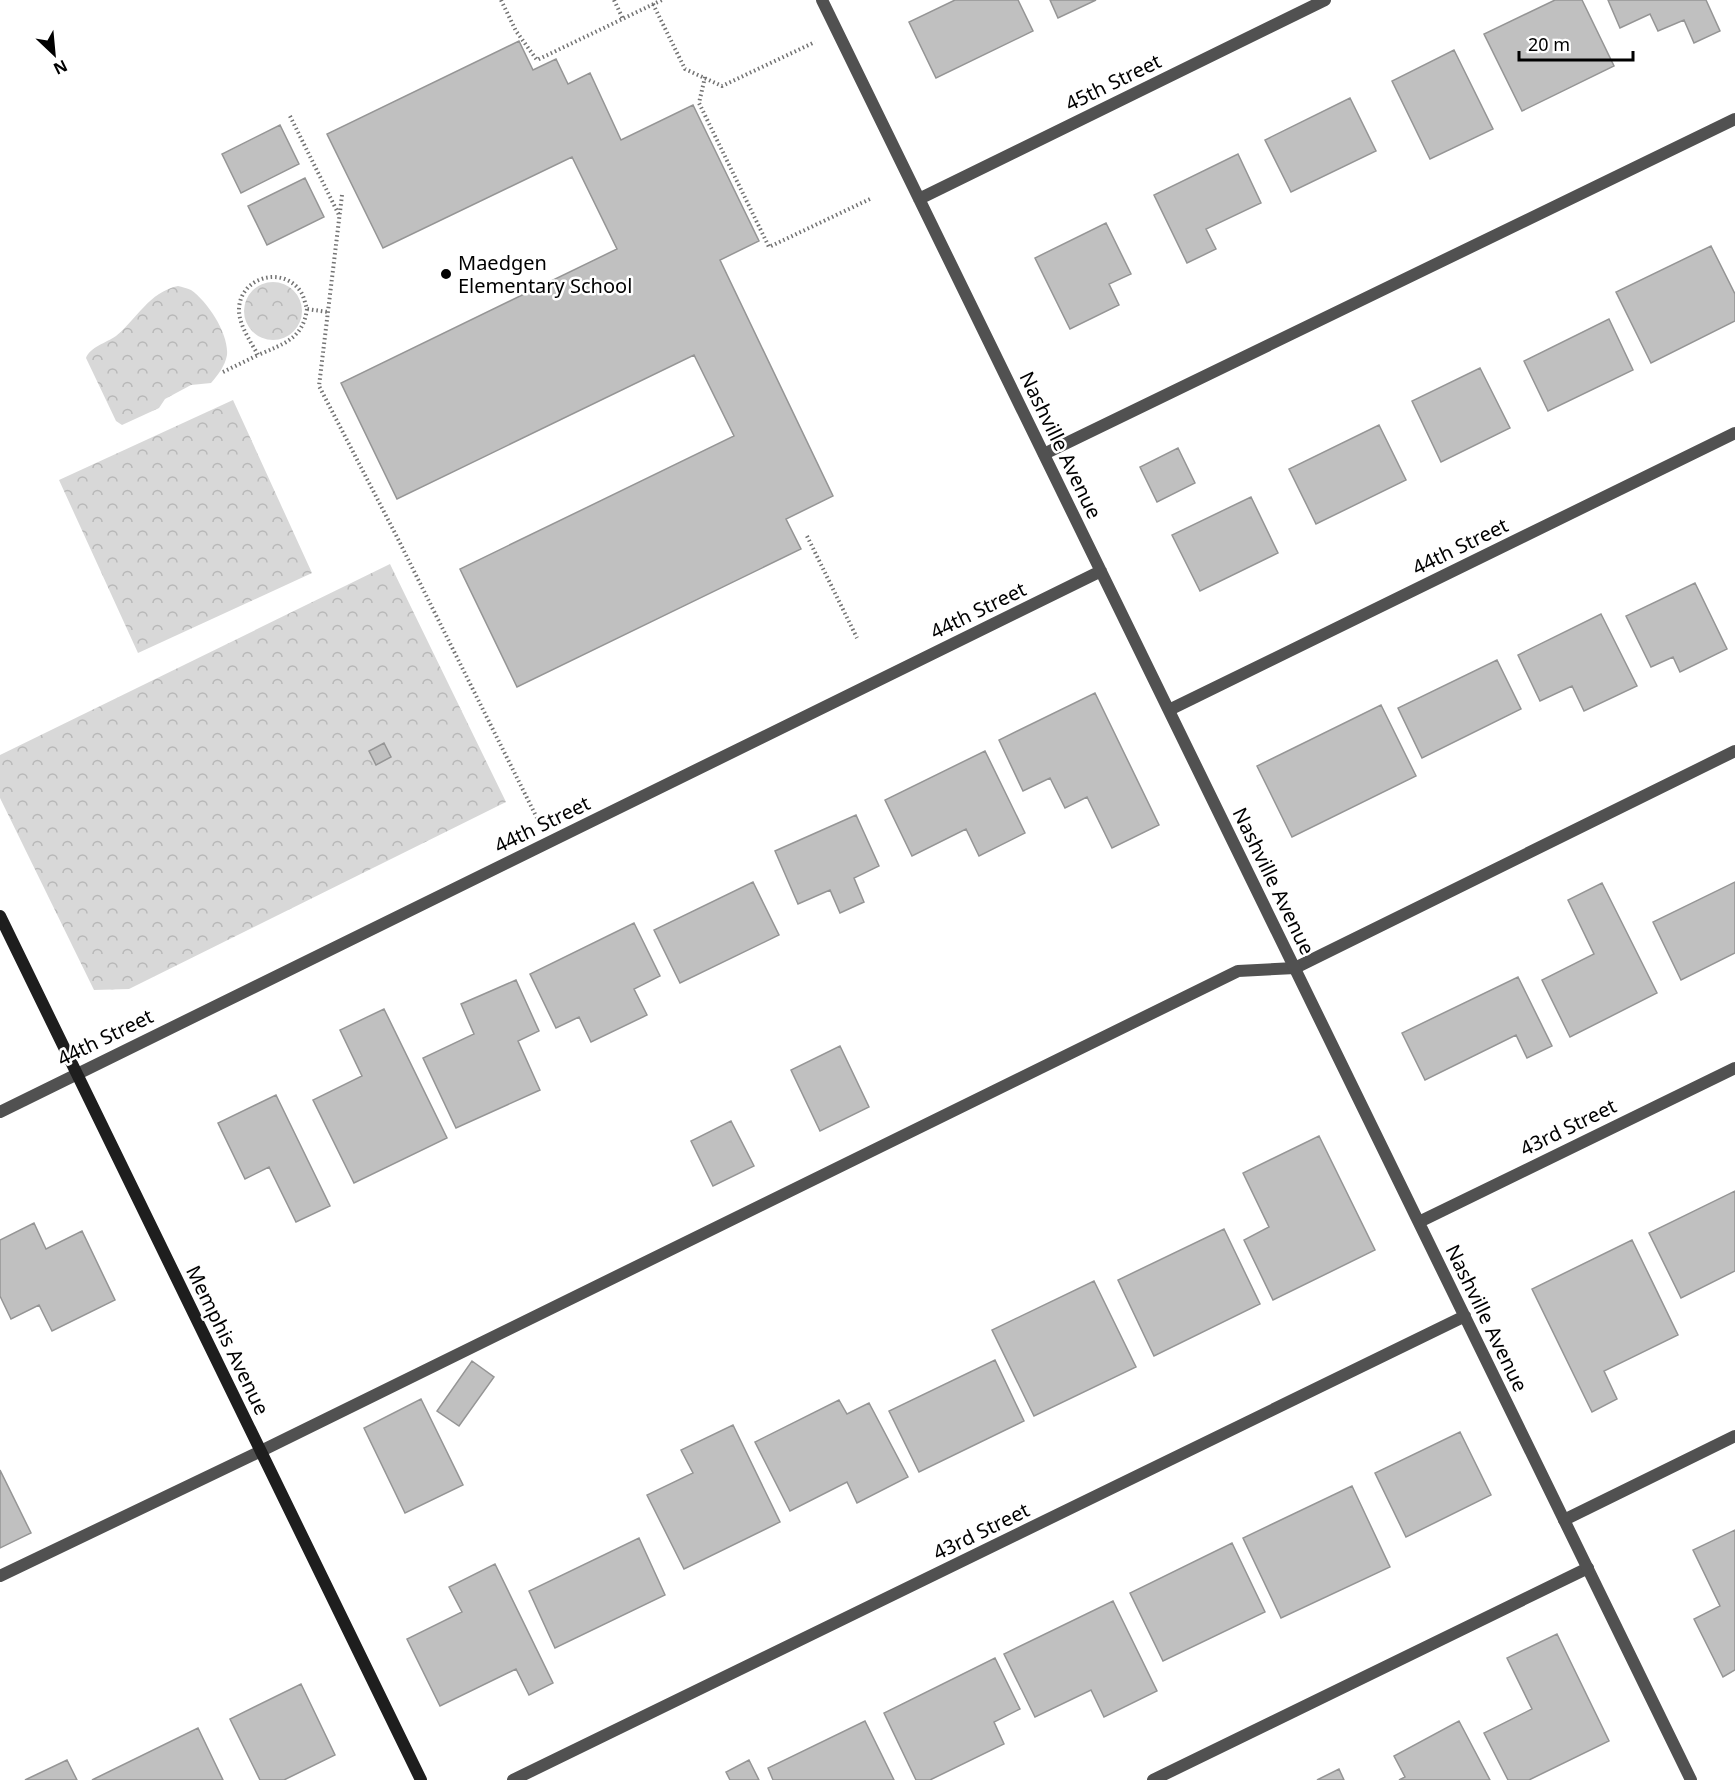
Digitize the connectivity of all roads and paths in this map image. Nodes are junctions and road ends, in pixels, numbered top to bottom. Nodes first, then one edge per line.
1 (501, 0) edge
2 (614, 0) edge
3 (662, 0) edge
4 (822, 0) edge
5 (1325, 0) edge
6 (653, 4) junction
7 (623, 19) junction
8 (837, 32) junction
9 (705, 77) junction
10 (290, 116) dead end
11 (1735, 119) edge
12 (342, 195) dead end
13 (870, 199) dead end
14 (919, 199) junction
15 (340, 217) junction
16 (307, 309) junction
17 (328, 312) junction
18 (258, 355) junction
19 (223, 372) dead end
20 (1735, 433) edge
21 (1044, 454) junction
22 (807, 536) dead end
23 (1101, 571) junction
24 (858, 638) dead end
25 (1169, 710) junction
26 (1735, 751) edge
27 (550, 841) junction
28 (0, 916) edge
29 (1295, 968) junction
30 (1735, 1068) edge
31 (76, 1073) junction
32 (0, 1112) edge
33 (1419, 1222) junction
34 (1465, 1316) junction
35 (1735, 1436) edge
36 (261, 1450) junction
37 (1564, 1520) junction
38 (1588, 1568) junction
39 (0, 1576) edge
40 (421, 1780) edge
41 (513, 1780) edge
42 (1153, 1780) edge
43 (1691, 1780) edge

1 - 7 path
2 - 7 path
3 - 6 path
4 - 8 street, Nashville Avenue
5 - 14 street, 45th Street
6 - 7 path
6 - 9 path
8 - 9 path
8 - 14 street, Nashville Avenue
9 - 13 path
10 - 15 path
11 - 21 street
12 - 15 path
14 - 21 street, Nashville Avenue
15 - 17 path
16 - 17 path
16 - 18 path
16 - 18 path
17 - 27 path
18 - 19 path
20 - 25 street, 44th Street
21 - 23 street, Nashville Avenue
22 - 24 path
23 - 25 street, Nashville Avenue
23 - 27 street, 44th Street
25 - 29 street, Nashville Avenue
26 - 29 street
27 - 31 street, 44th Street
28 - 31 street, Memphis Avenue
29 - 33 street, Nashville Avenue
29 - 36 street
30 - 33 street, 43rd Street
31 - 32 street, 44th Street
31 - 36 street, Memphis Avenue
33 - 34 street, Nashville Avenue
34 - 37 street, Nashville Avenue
34 - 41 street, 43rd Street
35 - 37 street
36 - 39 street
36 - 40 street, Memphis Avenue
37 - 38 street, Nashville Avenue
38 - 42 street
38 - 43 street, Nashville Avenue

